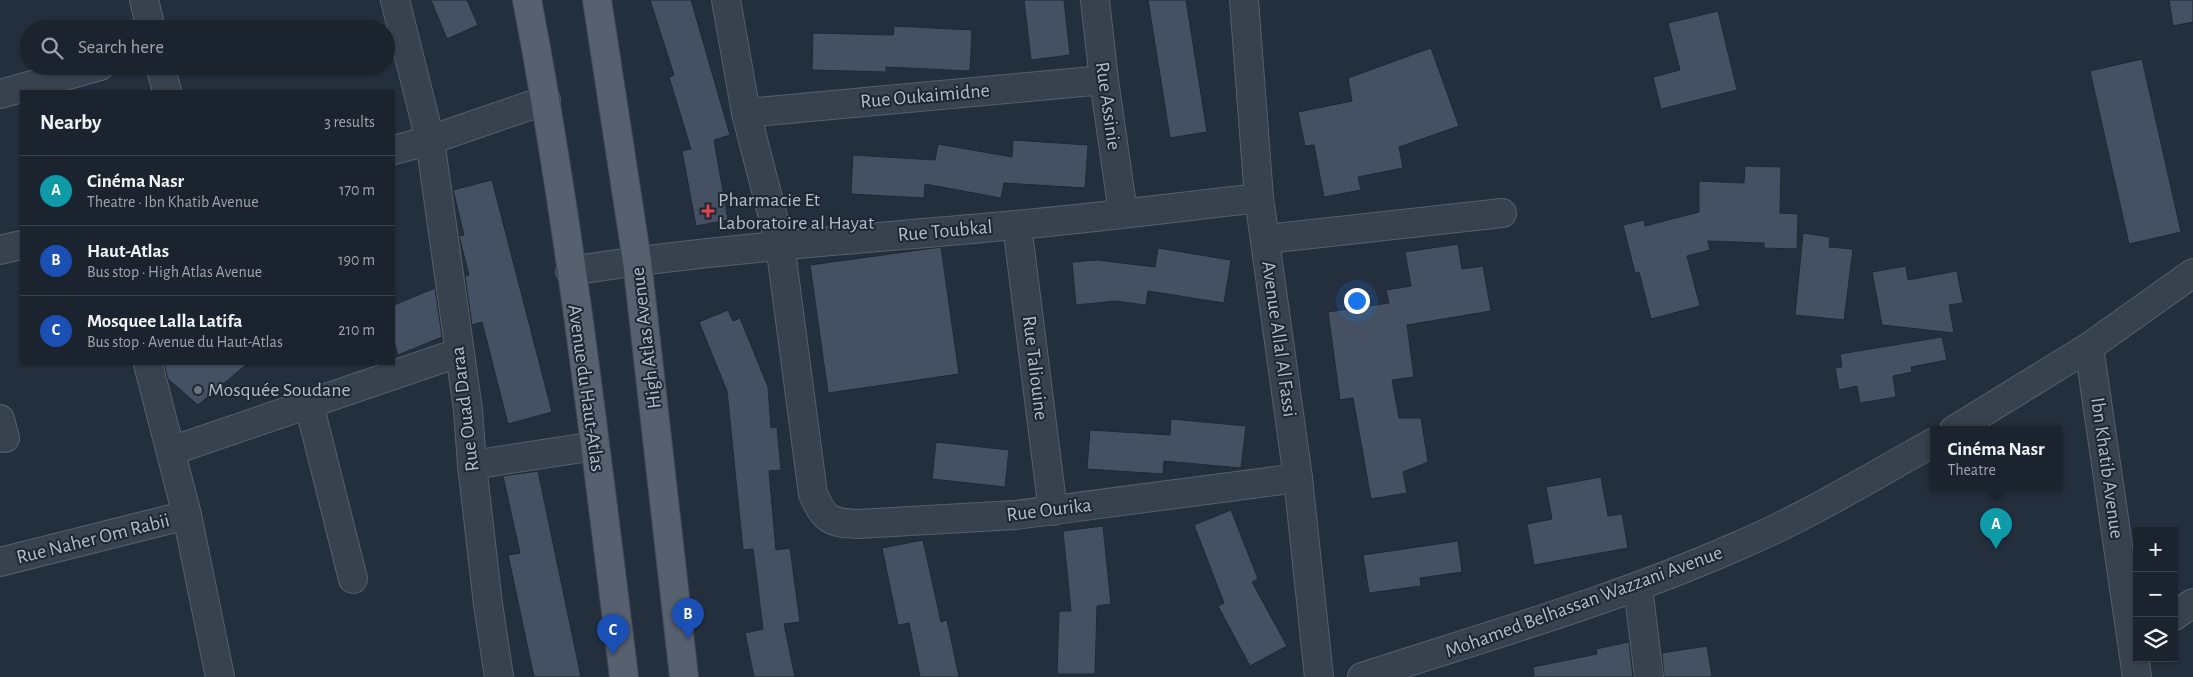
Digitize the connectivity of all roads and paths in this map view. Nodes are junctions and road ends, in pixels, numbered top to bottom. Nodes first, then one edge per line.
1 (144, 0) edge
2 (395, 0) edge
3 (527, 0) edge
4 (597, 0) edge
5 (726, 0) edge
6 (1095, 0) edge
7 (1244, 0) edge
8 (149, 20) edge
9 (68, 75) edge
10 (163, 75) edge
11 (1104, 80) junction
12 (167, 90) edge
13 (0, 94) edge
14 (546, 100) junction
15 (746, 113) junction
16 (430, 140) junction
17 (395, 150) edge
18 (1260, 198) junction
19 (1123, 212) junction
20 (1502, 213) dead end
21 (1016, 225) junction
22 (1266, 239) junction
23 (780, 244) junction
24 (20, 245) edge
25 (0, 250) edge
26 (637, 261) junction
27 (570, 271) junction
28 (2193, 274) edge
29 (2089, 347) junction
30 (458, 353) junction
31 (148, 365) edge
32 (309, 404) junction
33 (1961, 426) edge
34 (1930, 444) edge
35 (595, 446) junction
36 (171, 451) junction
37 (472, 465) junction
38 (1298, 478) junction
39 (1053, 511) junction
40 (186, 514) junction
41 (0, 562) edge
42 (353, 578) dead end
43 (1638, 587) junction
44 (2193, 603) edge
45 (2178, 613) edge
46 (2133, 632) edge
47 (2136, 662) edge
48 (220, 677) edge
49 (499, 677) edge
50 (624, 677) edge
51 (684, 677) edge
52 (1319, 677) edge
53 (1362, 677) edge
54 (1649, 677) edge
55 (2137, 677) edge

1 - 8 street
2 - 16 street, Rue Ouad Daraa
3 - 14 main road
4 - 26 main road, High Atlas Avenue
5 - 15 street
6 - 11 street, Rue Assinie
7 - 18 street, Avenue Allal Al Fassi
9 - 13 street
10 - 12 street
11 - 15 street, Rue Oukaimidne
11 - 19 street, Rue Assinie
14 - 16 street
14 - 27 main road, Avenue du Haut-Atlas
15 - 23 street
16 - 17 street
16 - 30 street, Rue Ouad Daraa
18 - 19 street, Rue Toubkal
18 - 22 street, Avenue Allal Al Fassi
19 - 21 street, Rue Toubkal
20 - 22 street
21 - 23 street, Rue Toubkal
21 - 39 street, Rue Taliouine
22 - 38 street, Avenue Allal Al Fassi
23 - 26 street, Rue Toubkal
23 - 39 street, Rue Ourika
24 - 25 street
26 - 27 street, Rue Toubkal
26 - 51 main road, High Atlas Avenue
27 - 35 main road, Avenue du Haut-Atlas
28 - 29 street
29 - 33 street
29 - 46 street, Ibn Khatib Avenue
30 - 32 street
30 - 37 street, Rue Ouad Daraa
31 - 36 street
32 - 36 street
32 - 42 street
34 - 43 street, Mohamed Belhassan Wazzani Avenue
35 - 37 street
35 - 50 main road, Avenue du Haut-Atlas
36 - 40 street
37 - 49 street, Rue Ouad Daraa
38 - 39 street, Rue Ourika
38 - 52 street, Avenue Allal Al Fassi
40 - 41 street, Rue Naher Om Rabii
40 - 48 street
43 - 53 street, Mohamed Belhassan Wazzani Avenue
43 - 54 street
44 - 45 street
47 - 55 street, Ibn Khatib Avenue

